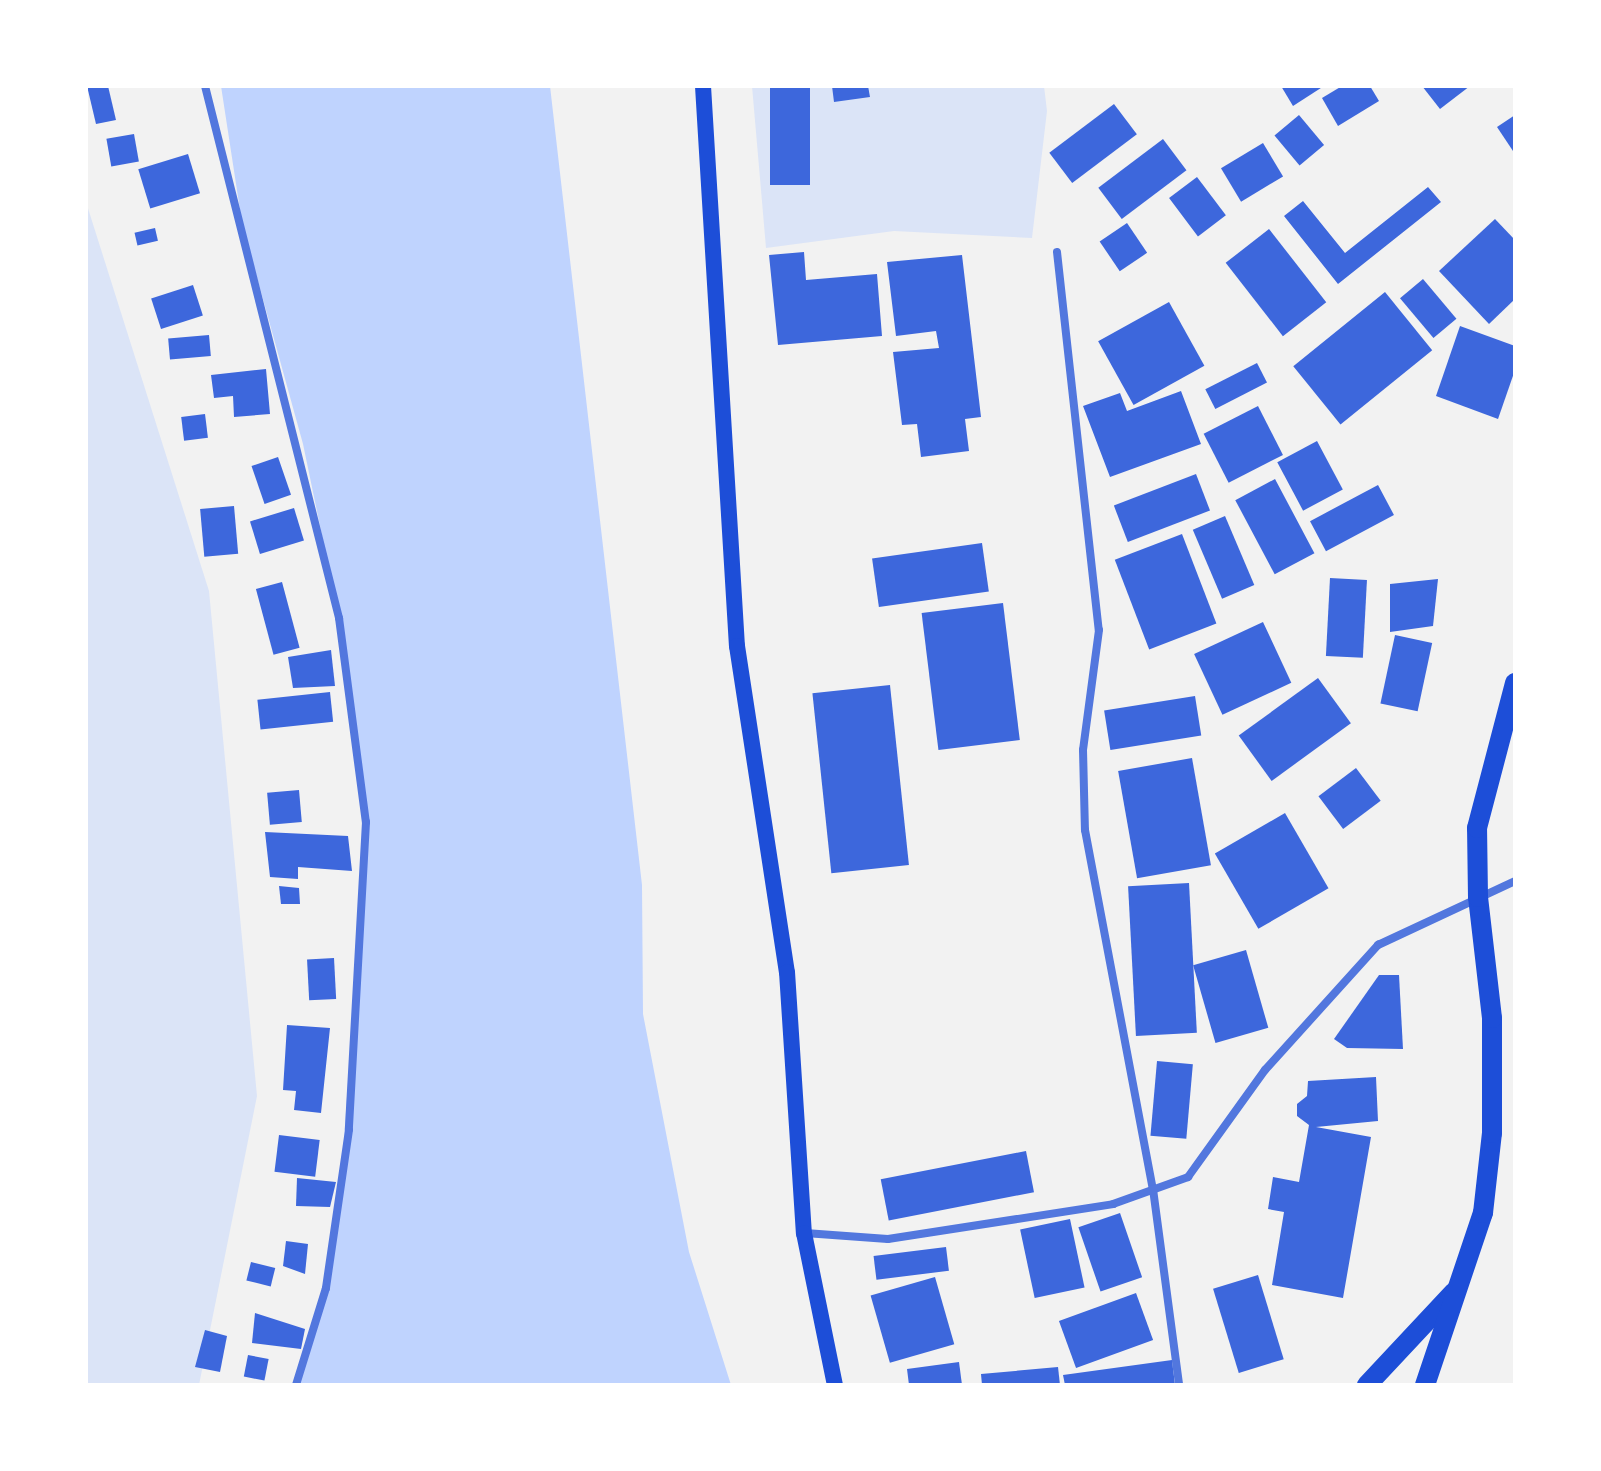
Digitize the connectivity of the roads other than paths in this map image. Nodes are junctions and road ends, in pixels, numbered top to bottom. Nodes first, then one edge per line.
1 (205, 86) edge
2 (703, 86) edge
3 (1057, 252) dead end
4 (1515, 683) edge
5 (1515, 882) edge
6 (1478, 897) junction
7 (1153, 1189) junction
8 (804, 1233) junction
9 (1460, 1286) junction
10 (296, 1385) edge
11 (835, 1385) edge
12 (1179, 1385) edge
13 (1367, 1385) edge
14 (1425, 1385) edge

1 - 10 street
2 - 8 main road
3 - 7 street
4 - 6 main road
5 - 6 street
6 - 7 street
6 - 9 main road
7 - 8 street
7 - 12 street
8 - 11 main road
9 - 13 main road
9 - 14 main road

